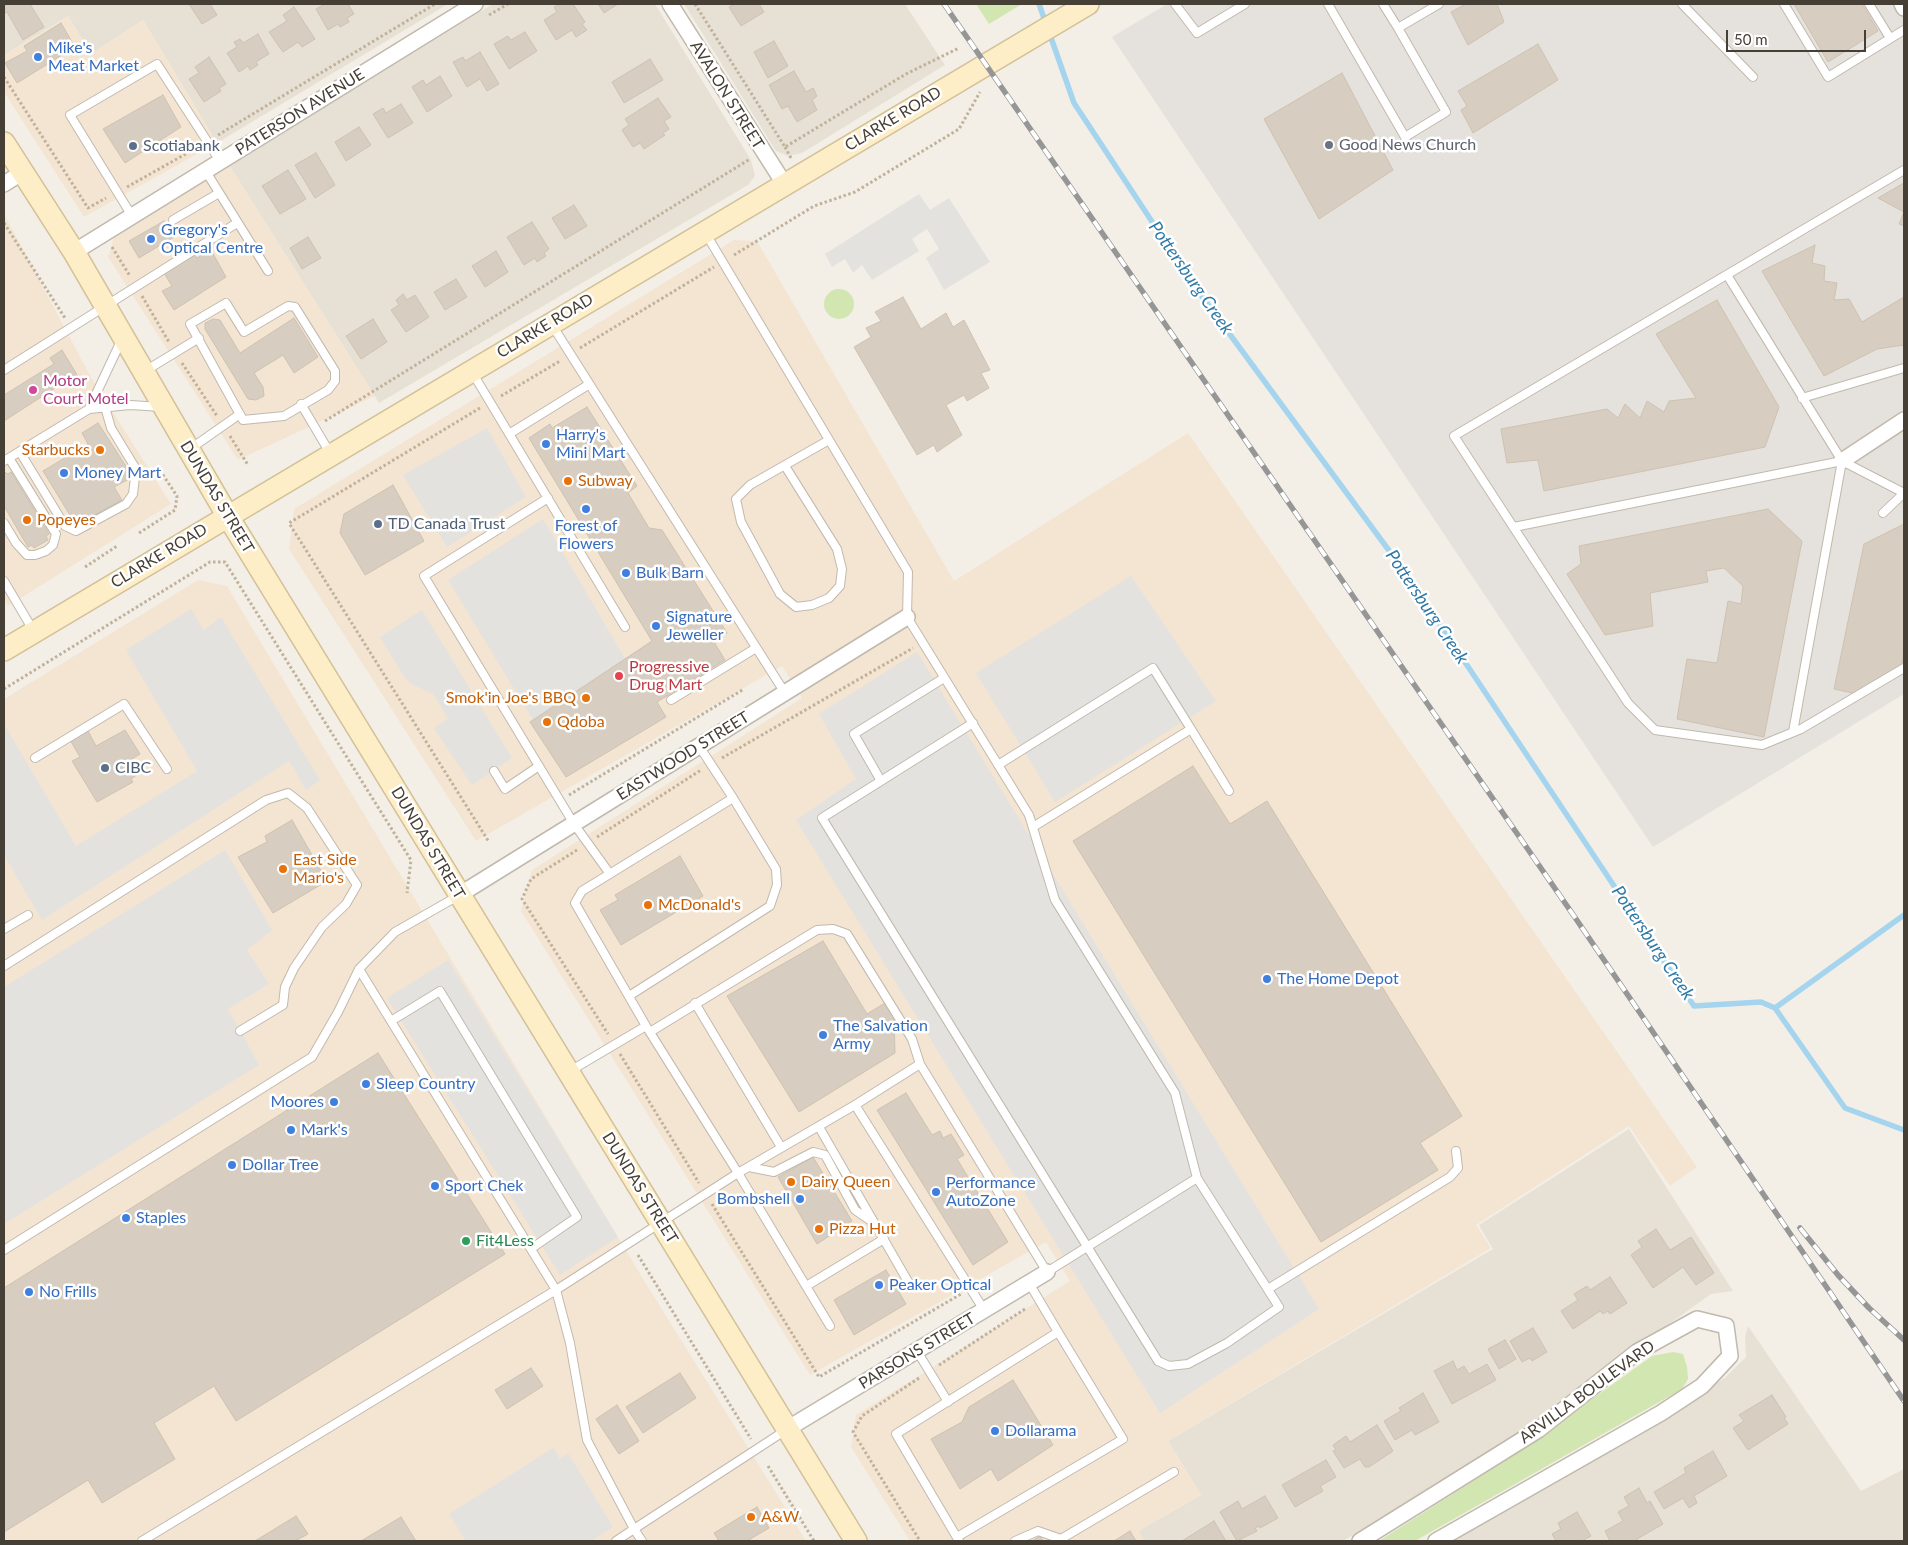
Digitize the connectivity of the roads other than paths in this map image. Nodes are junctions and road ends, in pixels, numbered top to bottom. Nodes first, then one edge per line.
1 (475, 4) edge
2 (670, 4) edge
3 (1175, 4) edge
4 (1245, 4) edge
5 (1328, 4) edge
6 (1384, 4) edge
7 (1439, 4) edge
8 (1682, 4) edge
9 (1784, 4) edge
10 (1869, 4) edge
11 (1902, 4) edge
12 (1082, 7) edge
13 (1904, 8) edge
14 (1398, 28) junction
15 (1904, 30) edge
16 (1890, 38) junction
17 (1753, 77) dead end
18 (4, 143) edge
19 (220, 161) junction
20 (206, 170) junction
21 (1904, 170) edge
22 (23, 172) junction
23 (4, 184) edge
24 (785, 185) junction
25 (219, 193) junction
26 (132, 216) junction
27 (173, 220) dead end
28 (237, 223) junction
29 (705, 232) junction
30 (74, 252) junction
31 (268, 271) dead end
32 (1726, 275) junction
33 (106, 307) junction
34 (551, 324) junction
35 (123, 337) junction
36 (199, 338) junction
37 (1904, 368) edge
38 (4, 370) edge
39 (471, 370) junction
40 (143, 372) junction
41 (588, 384) junction
42 (1802, 398) junction
43 (301, 404) junction
44 (164, 407) junction
45 (105, 408) junction
46 (89, 409) junction
47 (240, 414) junction
48 (1904, 420) edge
49 (509, 434) junction
50 (828, 440) junction
51 (189, 450) junction
52 (20, 452) junction
53 (330, 454) junction
54 (6, 460) edge
55 (1842, 460) junction
56 (785, 466) junction
57 (548, 498) junction
58 (1883, 513) dead end
59 (227, 515) junction
60 (4, 523) edge
61 (1514, 528) junction
62 (4, 581) edge
63 (907, 617) junction
64 (625, 627) dead end
65 (34, 632) junction
66 (756, 648) junction
67 (4, 650) edge
68 (1904, 668) edge
69 (944, 678) junction
70 (785, 693) junction
71 (671, 700) dead end
72 (972, 723) junction
73 (1191, 729) junction
74 (1793, 732) junction
75 (699, 746) junction
76 (35, 758) dead end
77 (998, 765) junction
78 (539, 766) junction
79 (167, 769) dead end
80 (494, 771) dead end
81 (881, 780) junction
82 (1229, 791) dead end
83 (733, 798) junction
84 (574, 824) junction
85 (1033, 828) junction
86 (610, 874) junction
87 (459, 895) junction
88 (28, 915) dead end
89 (4, 929) edge
90 (4, 966) edge
91 (359, 968) junction
92 (629, 996) junction
93 (695, 1003) junction
94 (391, 1021) junction
95 (648, 1029) junction
96 (240, 1031) dead end
97 (920, 1064) junction
98 (568, 1072) junction
99 (855, 1105) junction
100 (819, 1127) junction
101 (781, 1147) junction
102 (1456, 1151) dead end
103 (749, 1166) junction
104 (738, 1173) junction
105 (1197, 1178) junction
106 (661, 1222) junction
107 (873, 1222) junction
108 (884, 1239) junction
109 (1088, 1247) junction
110 (532, 1248) junction
111 (4, 1250) edge
112 (1047, 1272) junction
113 (1029, 1284) junction
114 (808, 1285) junction
115 (910, 1285) dead end
116 (1268, 1289) junction
117 (556, 1290) junction
118 (984, 1310) junction
119 (830, 1326) dead end
120 (1058, 1332) junction
121 (917, 1351) junction
122 (948, 1402) junction
123 (787, 1429) junction
124 (1174, 1472) dead end
125 (634, 1529) junction
126 (958, 1539) edge
127 (1061, 1540) edge
128 (142, 1541) edge
129 (616, 1541) edge
130 (642, 1541) edge
131 (856, 1541) edge
132 (1015, 1541) edge
133 (1360, 1541) edge
134 (1436, 1541) edge

1 - 19 street, PATERSON AVENUE
2 - 24 street, AVALON STREET
3 - 4 lane
5 - 14 lane
6 - 14 lane
7 - 14 lane
8 - 17 lane
9 - 16 lane
10 - 16 lane
11 - 13 street
12 - 24 main road, CLARKE ROAD
15 - 16 lane
18 - 22 main road, DUNDAS STREET
19 - 20 street, PATERSON AVENUE
19 - 26 lane
20 - 25 lane
20 - 26 street, PATERSON AVENUE
21 - 32 lane
22 - 23 street
22 - 30 main road, DUNDAS STREET
24 - 29 main road, CLARKE ROAD
25 - 27 lane
25 - 28 lane
26 - 30 street, PATERSON AVENUE
28 - 31 lane
28 - 33 lane
29 - 34 main road, CLARKE ROAD
29 - 50 lane
30 - 33 main road, DUNDAS STREET
32 - 42 lane
32 - 61 lane
33 - 35 main road, DUNDAS STREET
33 - 38 lane
34 - 39 main road, CLARKE ROAD
34 - 41 lane
35 - 40 main road, DUNDAS STREET
35 - 46 lane
36 - 40 lane
36 - 43 lane
36 - 47 lane
37 - 42 lane
39 - 49 lane
39 - 53 main road, CLARKE ROAD
40 - 44 main road, DUNDAS STREET
41 - 49 lane
41 - 66 lane
42 - 55 lane
43 - 47 lane
43 - 53 lane
44 - 45 lane
44 - 51 main road, DUNDAS STREET
45 - 46 lane
45 - 52 lane
46 - 52 lane
47 - 51 lane
48 - 55 street
49 - 57 lane
50 - 56 lane
50 - 63 lane
51 - 59 main road, DUNDAS STREET
52 - 54 lane
53 - 59 main road, CLARKE ROAD
54 - 60 lane
55 - 58 lane
55 - 61 lane
55 - 74 lane
56 - 56 lane
57 - 64 lane
57 - 78 lane
59 - 65 main road, CLARKE ROAD
59 - 87 main road, DUNDAS STREET
61 - 74 lane
62 - 65 lane
63 - 69 lane
63 - 70 street, EASTWOOD STREET
65 - 67 main road, CLARKE ROAD
66 - 70 lane
66 - 71 lane
68 - 74 lane
69 - 72 lane
69 - 81 lane
70 - 75 street, EASTWOOD STREET
72 - 77 lane
72 - 81 lane
73 - 77 lane
73 - 82 lane
73 - 85 lane
75 - 83 lane
75 - 84 street, EASTWOOD STREET
76 - 79 lane
77 - 85 lane
78 - 80 lane
78 - 84 lane
81 - 109 lane
83 - 86 lane
83 - 92 lane
84 - 86 lane
84 - 87 street, EASTWOOD STREET
85 - 105 lane
86 - 92 lane
87 - 91 lane
87 - 98 main road, DUNDAS STREET
88 - 89 lane
90 - 96 lane
91 - 94 lane
91 - 111 lane
92 - 95 lane
93 - 95 lane
93 - 97 lane
93 - 101 lane
94 - 110 lane
94 - 110 lane
95 - 98 lane
95 - 104 lane
97 - 99 lane
97 - 112 lane
98 - 106 main road, DUNDAS STREET
99 - 100 lane
99 - 118 lane
100 - 101 lane
100 - 107 lane
101 - 103 lane
102 - 116 lane
103 - 104 lane
103 - 107 lane
104 - 106 lane
104 - 114 lane
105 - 109 lane
105 - 116 lane
106 - 117 lane
106 - 123 main road, DUNDAS STREET
107 - 108 lane
108 - 114 lane
108 - 115 lane
109 - 112 lane
109 - 116 lane
110 - 117 lane
112 - 113 street, PARSONS STREET
113 - 118 street, PARSONS STREET
113 - 120 lane
114 - 119 lane
117 - 125 lane
117 - 128 lane
118 - 121 street, PARSONS STREET
120 - 122 lane
120 - 126 lane
121 - 122 lane
121 - 123 street, PARSONS STREET
122 - 126 lane
123 - 125 lane
123 - 131 main road, DUNDAS STREET
124 - 127 lane
125 - 129 lane
125 - 130 lane
127 - 132 lane
133 - 134 street, ARVILLA BOULEVARD

